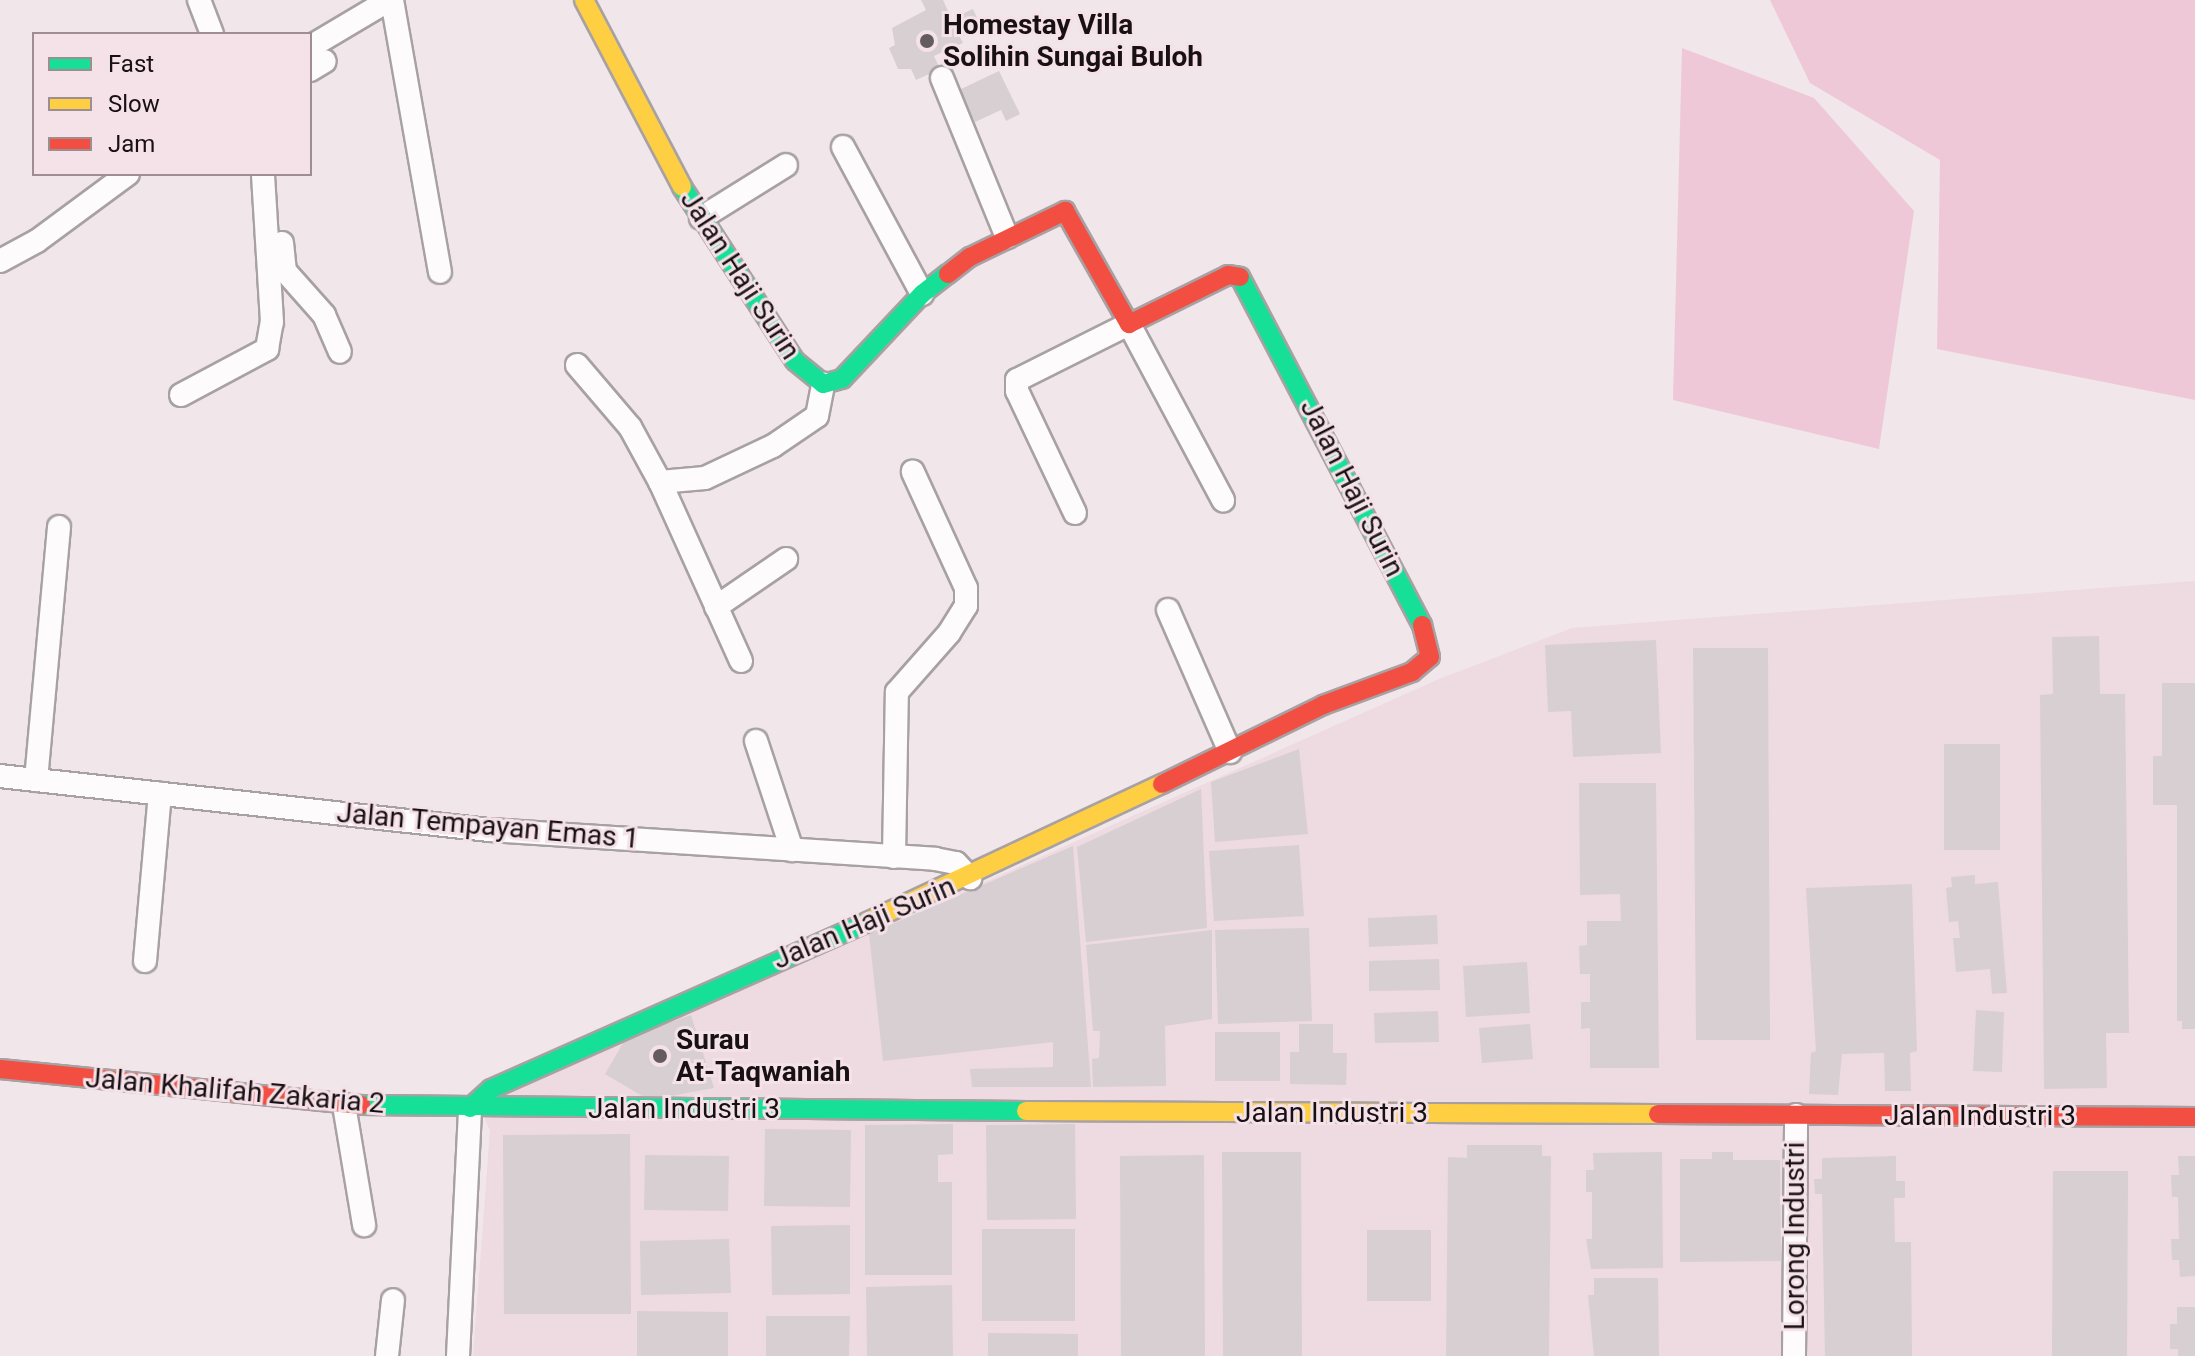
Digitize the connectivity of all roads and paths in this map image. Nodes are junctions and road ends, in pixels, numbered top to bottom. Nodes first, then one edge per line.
1 (199, 0) edge
2 (390, 0) edge
3 (584, 0) edge
4 (211, 32) edge
5 (315, 59) edge
6 (942, 78) dead end
7 (843, 147) dead end
8 (786, 165) dead end
9 (125, 176) edge
10 (263, 176) edge
11 (278, 176) edge
12 (701, 218) junction
13 (1007, 237) junction
14 (0, 261) edge
15 (440, 272) dead end
16 (922, 294) junction
17 (1129, 324) junction
18 (340, 352) dead end
19 (577, 365) dead end
20 (823, 384) junction
21 (181, 395) dead end
22 (913, 472) dead end
23 (660, 482) junction
24 (1223, 500) dead end
25 (1075, 513) dead end
26 (59, 527) dead end
27 (786, 559) dead end
28 (716, 607) junction
29 (1168, 610) dead end
30 (741, 661) dead end
31 (756, 741) dead end
32 (1230, 752) junction
33 (0, 776) edge
34 (36, 780) junction
35 (160, 794) junction
36 (792, 850) junction
37 (894, 857) junction
38 (970, 878) junction
39 (145, 961) dead end
40 (0, 1069) edge
41 (344, 1105) junction
42 (470, 1108) junction
43 (1796, 1115) junction
44 (2195, 1117) edge
45 (364, 1225) dead end
46 (393, 1300) dead end
47 (387, 1356) edge
48 (458, 1356) edge
49 (1794, 1356) edge

1 - 4 street
2 - 5 street
2 - 15 street
3 - 12 street, Jalan Haji Surin
6 - 13 street
7 - 16 street
8 - 12 street
9 - 14 street
10 - 21 street
11 - 18 street
12 - 20 street, Jalan Haji Surin
13 - 16 street, Jalan Haji Surin
13 - 17 street, Jalan Haji Surin
16 - 20 street, Jalan Haji Surin
17 - 24 street
17 - 25 street
17 - 32 street, Jalan Haji Surin
19 - 23 street
20 - 23 street
22 - 37 street
23 - 28 street
26 - 34 street
27 - 28 street
28 - 30 street
29 - 32 street
31 - 36 street
32 - 38 street, Jalan Haji Surin
33 - 34 street, Jalan Tempayan Emas 1
34 - 35 street, Jalan Tempayan Emas 1
35 - 36 street, Jalan Tempayan Emas 1
35 - 39 street
36 - 37 street, Jalan Tempayan Emas 1
37 - 38 street, Jalan Tempayan Emas 1
38 - 42 street, Jalan Haji Surin
40 - 41 street, Jalan Khalifah Zakaria 2
41 - 42 street, Jalan Khalifah Zakaria 2
41 - 45 street
42 - 43 street, Jalan Industri 3
42 - 48 street
43 - 44 street, Jalan Industri 3
43 - 49 street, Lorong Industri
46 - 47 street

